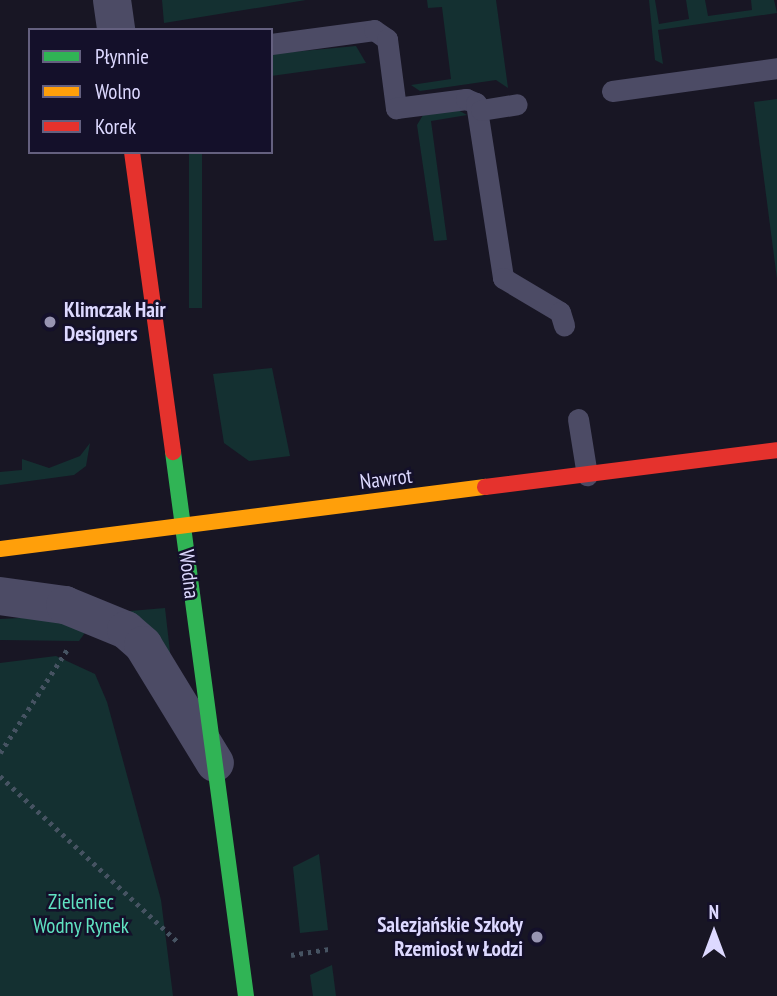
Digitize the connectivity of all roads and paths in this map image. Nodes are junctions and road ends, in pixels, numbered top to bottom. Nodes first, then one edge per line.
1 (112, 0) edge
2 (116, 28) edge
3 (273, 44) edge
4 (777, 68) edge
5 (612, 91) dead end
6 (517, 104) dead end
7 (481, 110) junction
8 (132, 154) edge
9 (564, 325) dead end
10 (579, 419) dead end
11 (777, 450) edge
12 (587, 475) junction
13 (183, 526) junction
14 (0, 549) edge
15 (0, 596) edge
16 (69, 646) dead end
17 (0, 754) edge
18 (215, 763) junction
19 (0, 776) edge
20 (177, 942) dead end
21 (330, 949) dead end
22 (291, 955) dead end
23 (246, 996) edge

1 - 2 street
3 - 7 lane
4 - 5 lane
6 - 7 lane
7 - 9 lane
8 - 13 street, Wodna
10 - 12 lane
11 - 12 street, Nawrot
12 - 13 street, Nawrot
13 - 14 street, Nawrot
13 - 18 street, Wodna
15 - 18 street
16 - 17 path
18 - 23 street, Wodna
19 - 20 path
21 - 22 path

